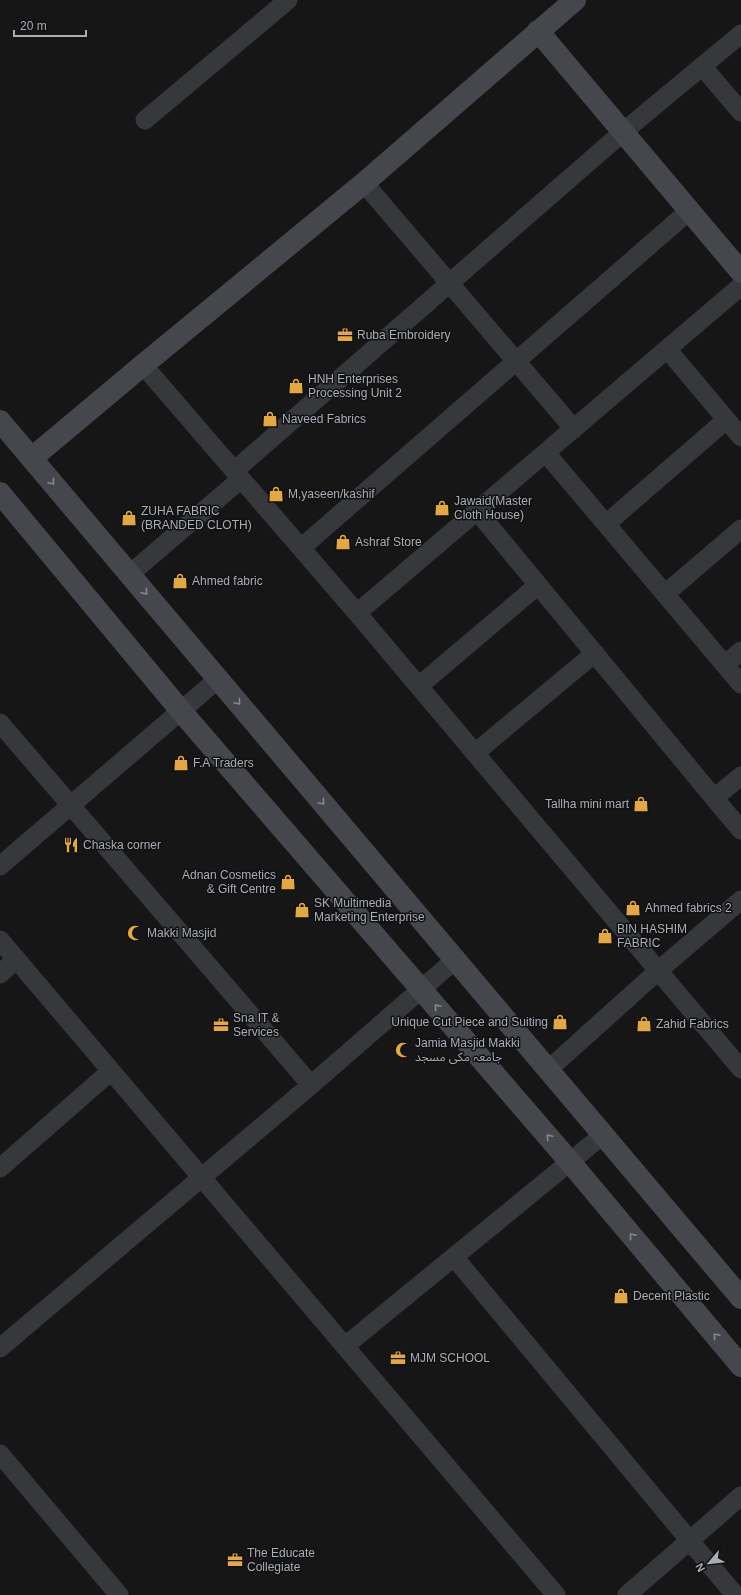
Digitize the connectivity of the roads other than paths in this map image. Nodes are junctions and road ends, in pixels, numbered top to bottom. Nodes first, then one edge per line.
1 (288, 0) edge
2 (575, 0) edge
3 (538, 31) junction
4 (741, 34) edge
5 (702, 66) junction
6 (741, 112) edge
7 (145, 120) dead end
8 (623, 132) junction
9 (364, 183) junction
10 (689, 211) junction
11 (741, 272) edge
12 (450, 283) junction
13 (741, 286) edge
14 (667, 349) junction
15 (516, 361) junction
16 (143, 365) junction
17 (726, 420) junction
18 (0, 421) edge
19 (574, 429) junction
20 (741, 437) edge
21 (546, 453) junction
22 (32, 458) junction
23 (238, 475) junction
24 (0, 494) edge
25 (477, 511) junction
26 (606, 524) junction
27 (741, 529) edge
28 (301, 548) junction
29 (130, 574) junction
30 (538, 585) junction
31 (665, 594) junction
32 (357, 613) junction
33 (741, 651) edge
34 (595, 653) junction
35 (725, 665) junction
36 (218, 679) junction
37 (741, 684) edge
38 (419, 686) junction
39 (181, 711) junction
40 (0, 724) edge
41 (475, 753) junction
42 (741, 776) edge
43 (714, 798) junction
44 (71, 806) junction
45 (741, 830) edge
46 (0, 866) edge
47 (741, 900) edge
48 (0, 940) edge
49 (16, 959) junction
50 (456, 960) junction
51 (659, 970) junction
52 (0, 974) edge
53 (422, 989) junction
54 (549, 1069) junction
55 (741, 1069) edge
56 (111, 1071) junction
57 (311, 1085) junction
58 (604, 1134) junction
59 (570, 1162) junction
60 (0, 1168) edge
61 (201, 1177) junction
62 (454, 1256) junction
63 (741, 1298) edge
64 (345, 1346) junction
65 (0, 1348) edge
66 (741, 1366) edge
67 (0, 1454) edge
68 (741, 1496) edge
69 (690, 1541) junction
70 (119, 1595) edge
71 (556, 1595) edge
72 (626, 1595) edge
73 (735, 1595) edge

1 - 7 street
2 - 3 street
3 - 8 street
3 - 9 street
4 - 5 street
5 - 6 street
5 - 8 street
8 - 10 street
8 - 12 street
9 - 12 street
9 - 16 street
10 - 11 street
10 - 15 street
12 - 15 street
12 - 23 street
13 - 14 street
14 - 17 street
14 - 19 street
15 - 19 street
15 - 28 street
16 - 22 street
16 - 23 street
17 - 20 street
17 - 26 street
18 - 22 street
19 - 21 street
21 - 25 street
21 - 26 street
22 -> 29 street
23 - 28 street
23 - 29 street
24 - 39 street
25 - 30 street
25 - 32 street
26 - 31 street
27 - 31 street
28 - 32 street
29 -> 36 street
30 - 34 street
30 - 38 street
31 - 35 street
32 - 38 street
33 - 35 street
34 - 41 street
34 - 43 street
35 - 37 street
36 - 39 street
36 -> 50 street
38 - 41 street
39 - 44 street
39 - 53 street
40 - 44 street
41 - 51 street
42 - 43 street
43 - 45 street
44 - 46 street
44 - 57 street
47 - 51 street
48 - 49 street
49 - 52 street
49 - 56 street
50 - 53 street
50 - 54 street
51 - 54 street
51 - 55 street
53 - 57 street
59 -> 53 street
54 - 58 street
56 - 60 street
56 - 61 street
57 - 61 street
58 - 59 street
58 - 63 street
59 - 62 street
66 -> 59 street
61 - 64 street
61 - 65 street
62 - 64 street
62 - 69 street
64 - 71 street
67 - 70 street
68 - 69 street
69 - 72 street
69 - 73 street

